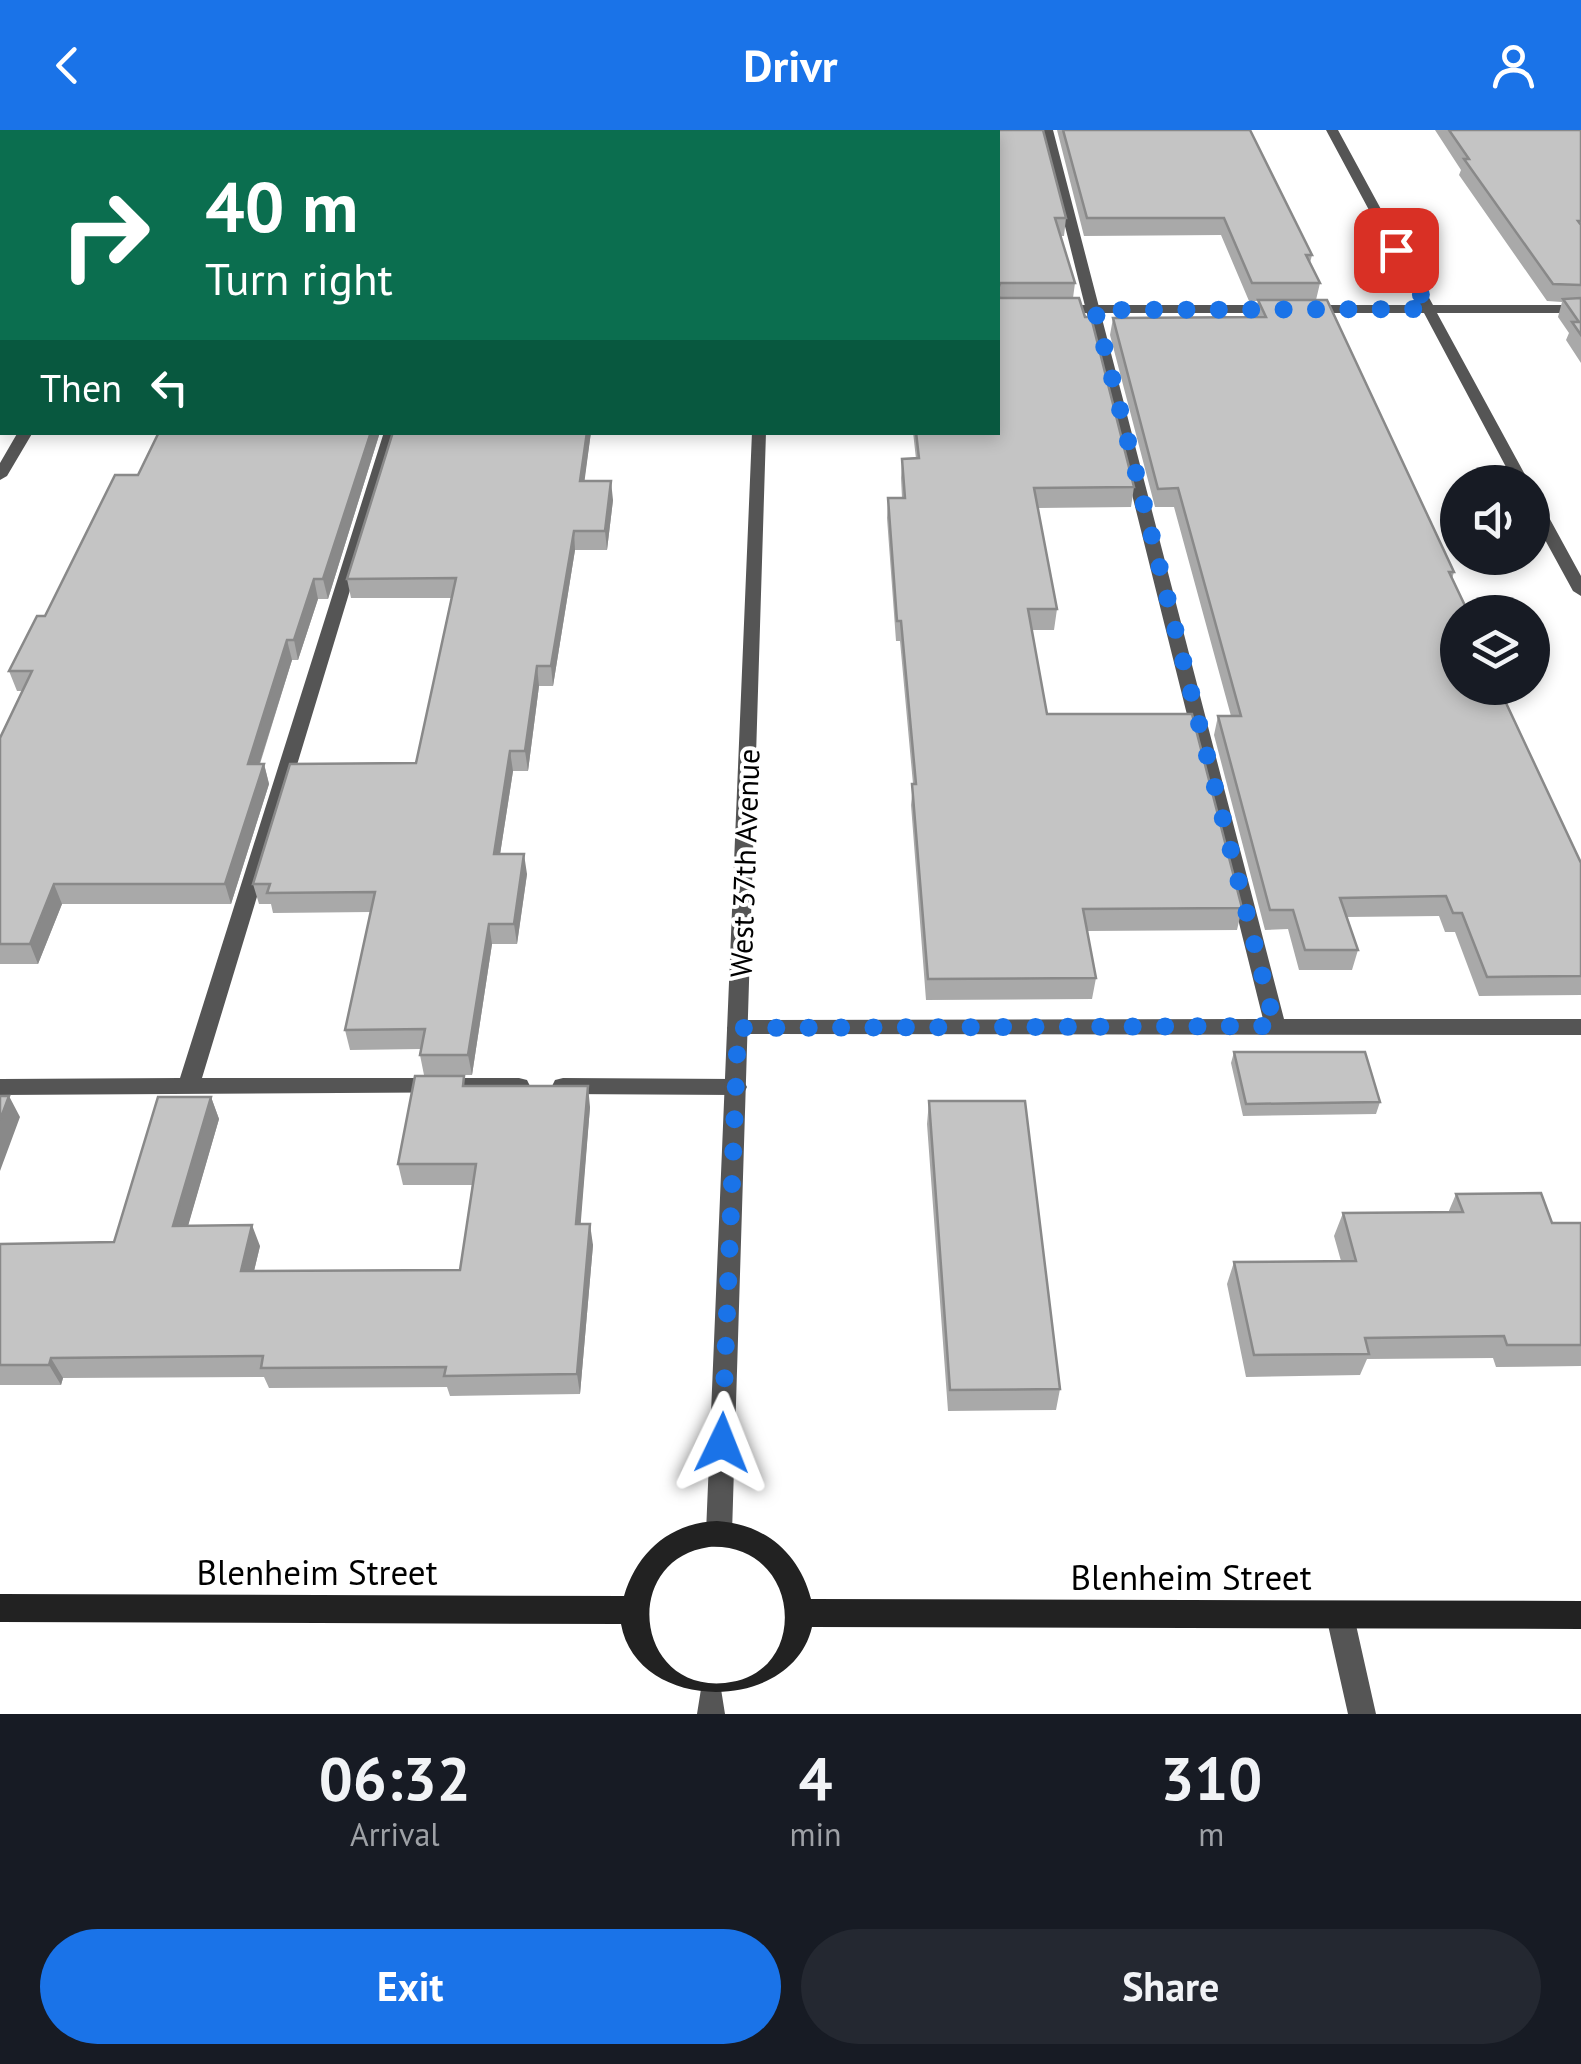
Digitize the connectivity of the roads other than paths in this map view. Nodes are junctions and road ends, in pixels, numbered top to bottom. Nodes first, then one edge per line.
1 (1048, 130) edge
2 (1332, 130) edge
3 (1036, 309) edge
4 (1429, 309) junction
5 (1581, 309) edge
6 (1095, 310) junction
7 (24, 435) edge
8 (389, 435) edge
9 (759, 435) edge
10 (1513, 465) edge
11 (0, 476) edge
12 (1550, 534) edge
13 (1581, 591) edge
14 (1275, 1026) junction
15 (1581, 1027) edge
16 (738, 1028) junction
17 (189, 1085) junction
18 (0, 1087) edge
19 (736, 1087) junction
20 (719, 1533) junction
21 (0, 1610) edge
22 (634, 1610) junction
23 (802, 1613) junction
24 (1581, 1615) edge
25 (1340, 1616) junction
26 (711, 1706) edge
27 (1362, 1714) edge

1 - 6 street
2 - 4 street
3 - 6 street
4 - 5 street
4 - 6 street
4 - 10 street
6 - 14 street
7 - 11 street
8 - 17 street
9 - 16 street, West 37th Avenue
12 - 13 street
14 - 15 street
14 - 16 street
16 - 19 street, West 37th Avenue
17 - 18 street
17 - 19 street
19 - 20 street, West 37th Avenue
20 - 22 street
20 - 23 street
21 - 22 street, Blenheim Street
22 - 26 street
23 - 25 street, Blenheim Street
23 - 26 street
24 - 25 street, Blenheim Street
25 - 27 street

